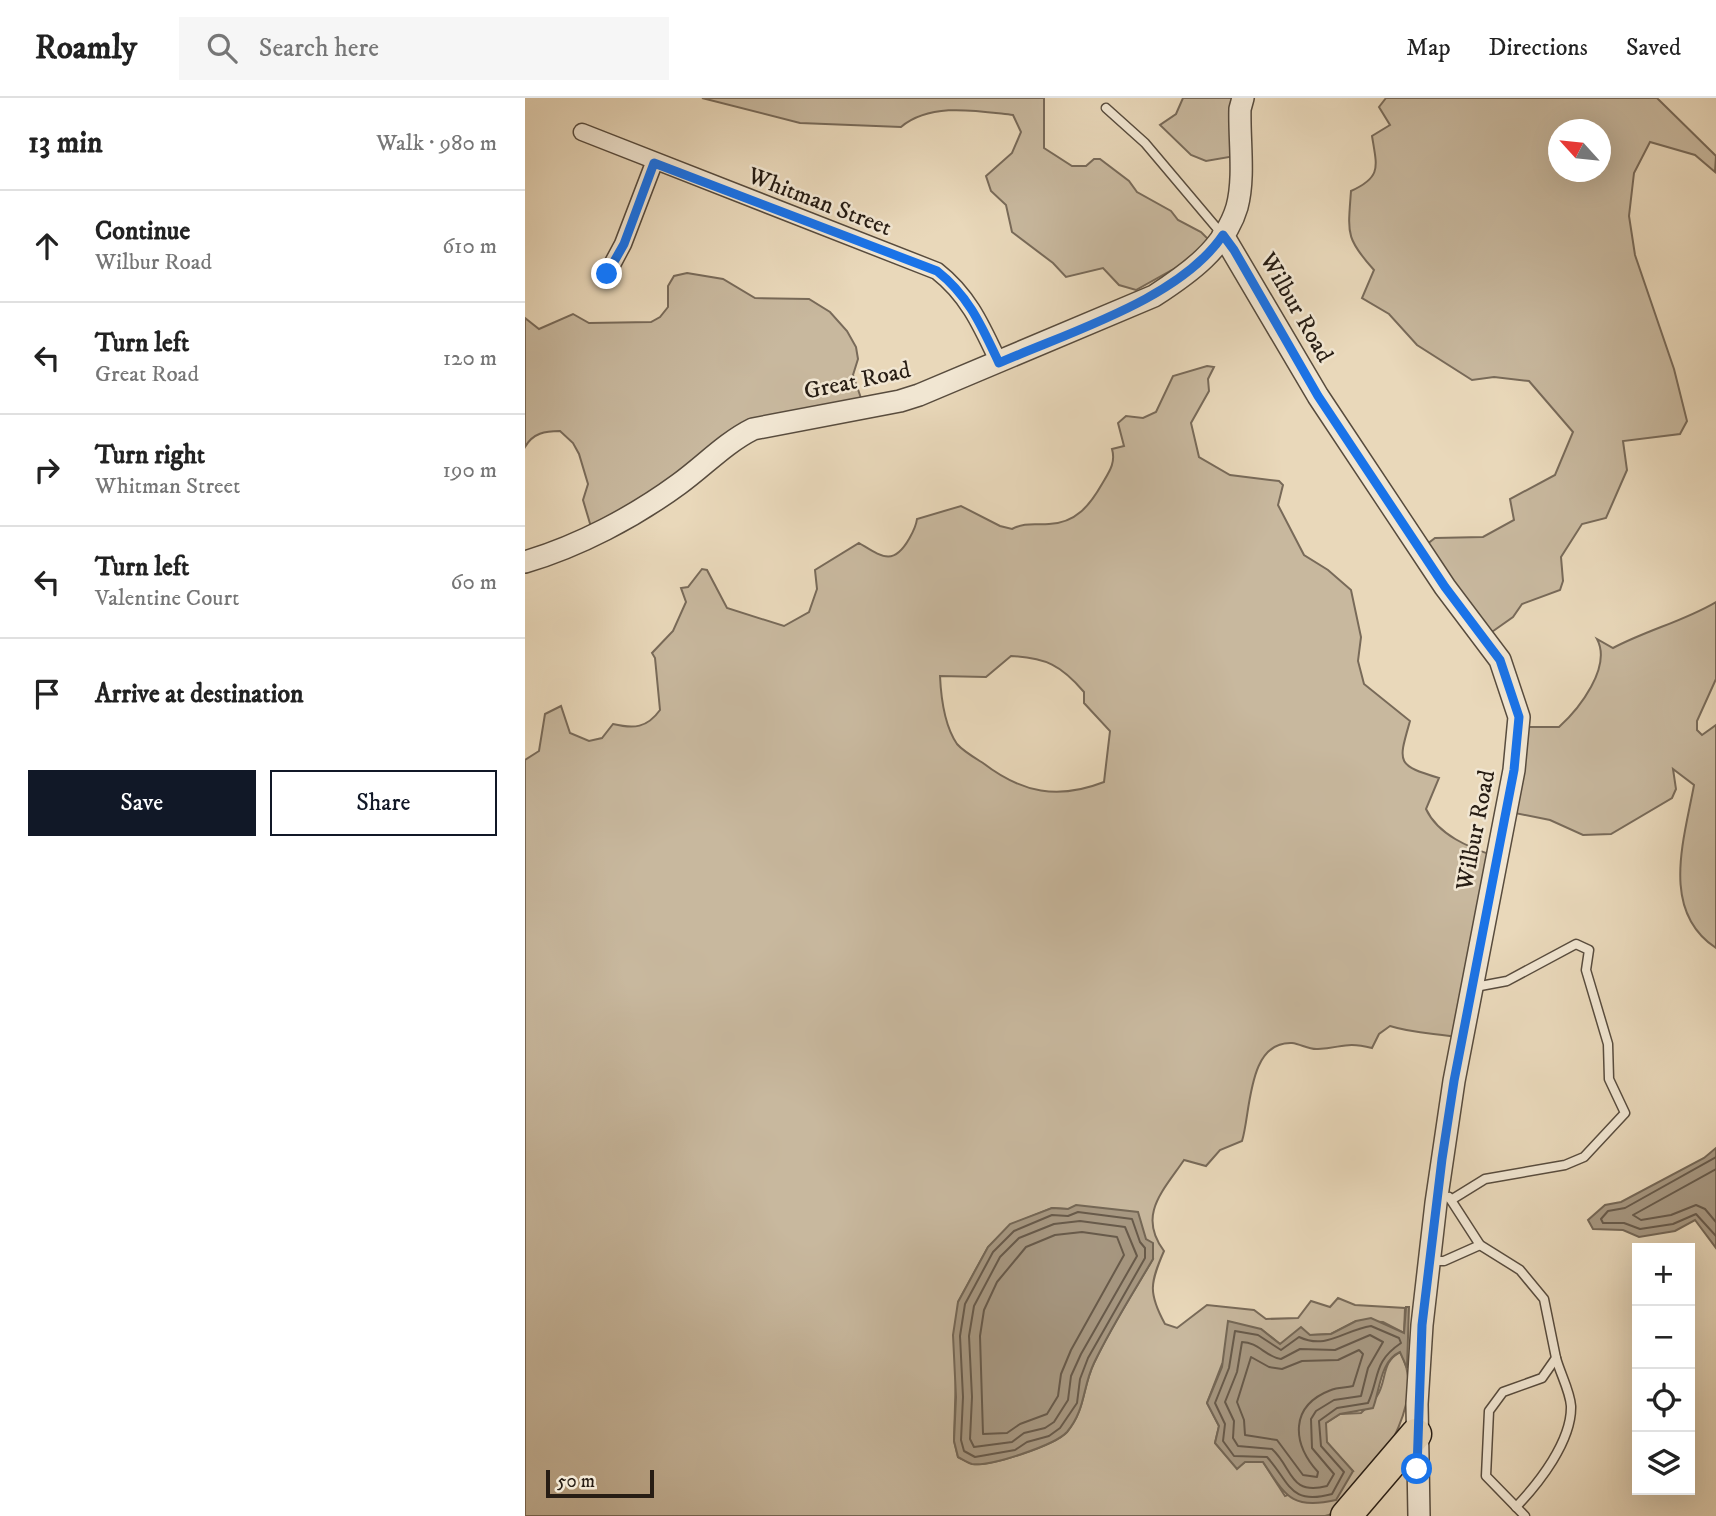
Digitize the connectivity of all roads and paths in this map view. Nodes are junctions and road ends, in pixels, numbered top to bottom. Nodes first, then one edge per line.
1 (1243, 98) edge
2 (1106, 108) dead end
3 (582, 132) dead end
4 (654, 163) junction
5 (1223, 235) junction
6 (607, 274) dead end
7 (999, 363) junction
8 (525, 562) edge
9 (1471, 988) junction
10 (1445, 1191) junction
11 (1480, 1245) junction
12 (1430, 1261) junction
13 (1556, 1358) junction
14 (1416, 1434) junction
15 (1419, 1507) edge
16 (1516, 1507) junction
17 (1346, 1516) edge
18 (1525, 1516) edge

1 - 5 street, Great Road
2 - 5 lane
3 - 4 street, Whitman Street
4 - 6 street
4 - 7 street, Whitman Street
5 - 7 street, Great Road
5 - 9 street, Wilbur Road
7 - 8 street, Great Road
9 - 10 street, Wilbur Road
9 - 10 lane
10 - 11 lane
10 - 12 street, Wilbur Road
11 - 12 lane
11 - 13 lane
12 - 14 street, Wilbur Road
13 - 16 lane
13 - 16 lane
14 - 15 street, Wilbur Road
14 - 17 highway
16 - 18 lane

